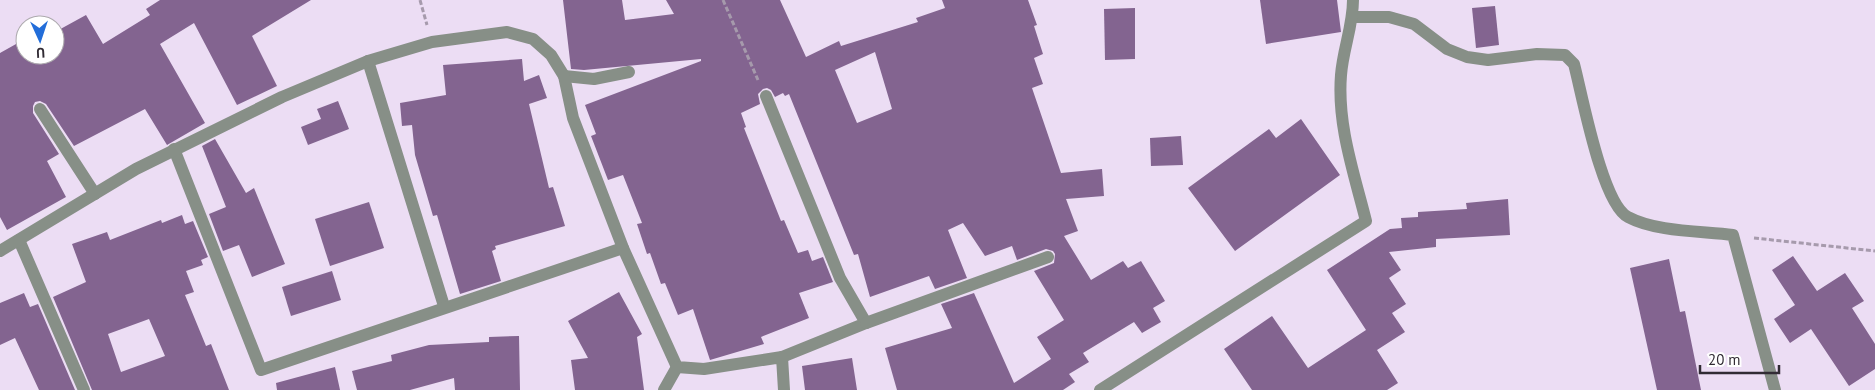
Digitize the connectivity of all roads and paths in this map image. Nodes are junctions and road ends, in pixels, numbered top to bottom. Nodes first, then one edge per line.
1 (723, 0) edge
2 (1353, 0) edge
3 (1353, 17) junction
4 (368, 62) junction
5 (629, 72) dead end
6 (564, 76) junction
7 (766, 96) joint
8 (40, 109) dead end
9 (174, 149) junction
10 (96, 194) junction
11 (1733, 235) junction
12 (20, 240) junction
13 (623, 248) junction
14 (0, 251) edge
15 (1875, 251) edge
16 (1048, 257) dead end
17 (444, 306) junction
18 (866, 323) junction
19 (782, 357) junction
20 (677, 367) junction
21 (84, 390) edge
22 (664, 390) edge
23 (784, 390) edge
24 (1100, 390) edge
25 (1775, 390) edge

1 - 7 path
2 - 3 street
3 - 11 street
3 - 24 street
4 - 6 street
4 - 9 street
4 - 17 street
5 - 6 street
6 - 13 street
7 - 18 street
8 - 10 street
9 - 10 street
9 - 17 street
10 - 12 street
11 - 15 path
11 - 25 street
12 - 14 street
12 - 21 street
13 - 17 street
13 - 20 street
16 - 18 street
18 - 19 street
19 - 20 street
19 - 23 street
20 - 22 street

